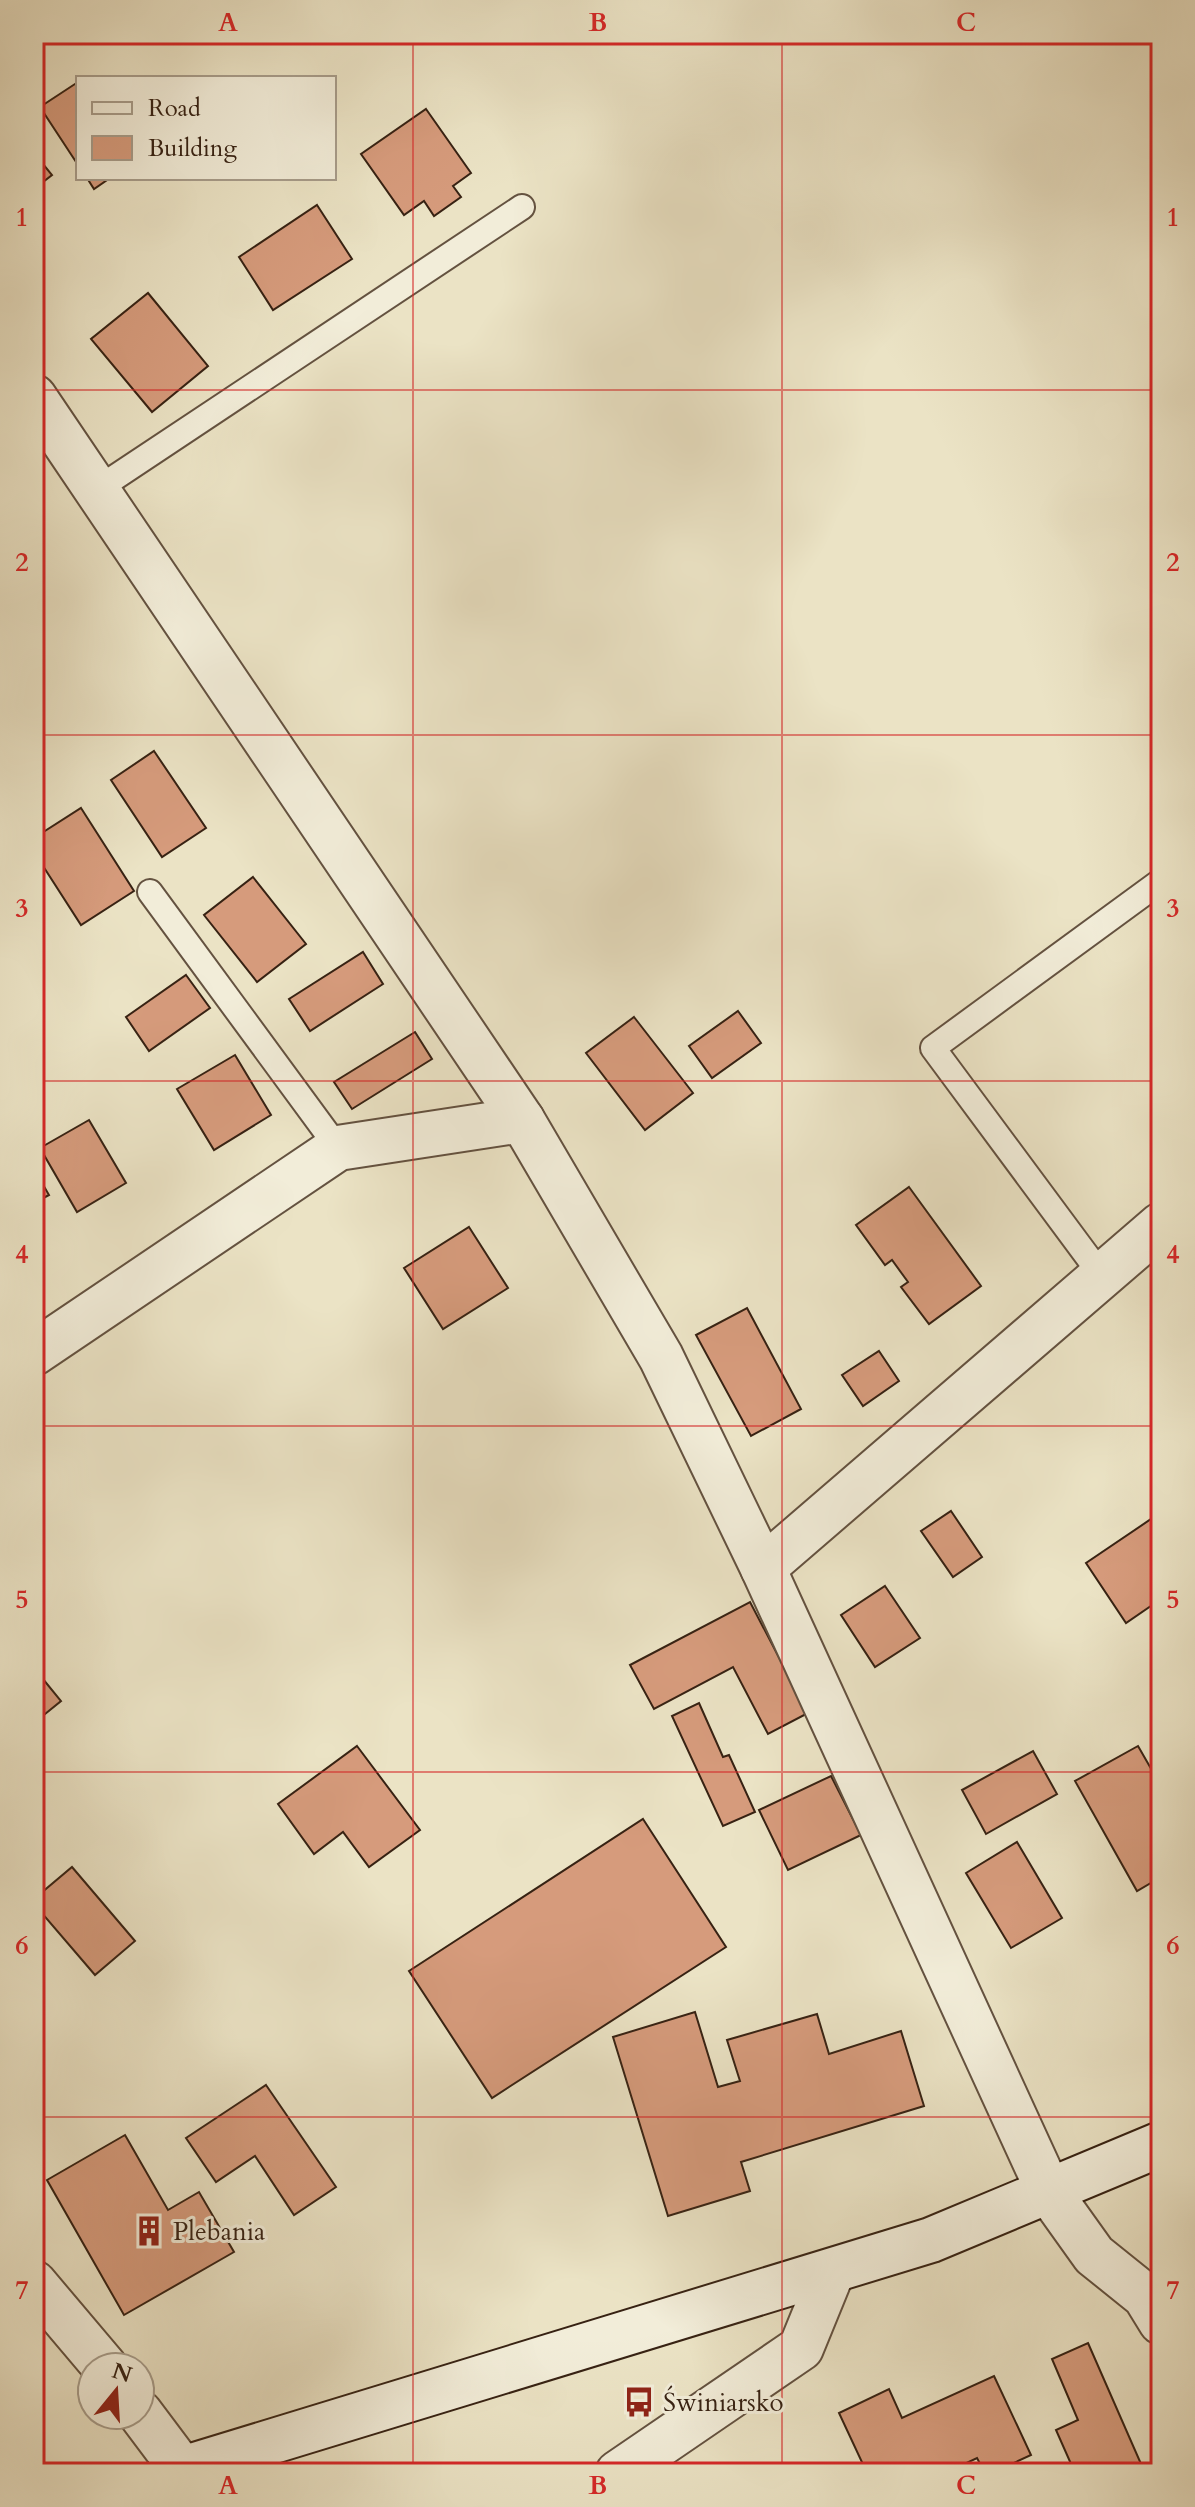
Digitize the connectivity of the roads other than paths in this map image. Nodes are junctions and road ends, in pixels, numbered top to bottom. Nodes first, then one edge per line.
1 (522, 207) dead end
2 (34, 397) edge
3 (96, 490) junction
4 (1161, 881) edge
5 (150, 892) dead end
6 (522, 1120) junction
7 (338, 1148) junction
8 (1161, 1225) edge
9 (1102, 1276) junction
10 (34, 1353) edge
11 (763, 1568) junction
12 (1161, 2144) edge
13 (1049, 2192) junction
14 (832, 2272) junction
15 (34, 2283) edge
16 (1161, 2322) edge
17 (91, 2351) edge
18 (151, 2431) edge
19 (176, 2471) edge
20 (618, 2473) edge

1 - 3 lane
2 - 3 street
3 - 6 street
4 - 9 lane
5 - 7 lane
6 - 7 street
6 - 11 street
7 - 10 street
8 - 9 street
9 - 11 street
11 - 13 street
12 - 13 street
13 - 14 street
13 - 16 street
14 - 19 street
14 - 20 street
15 - 17 street
18 - 19 street

